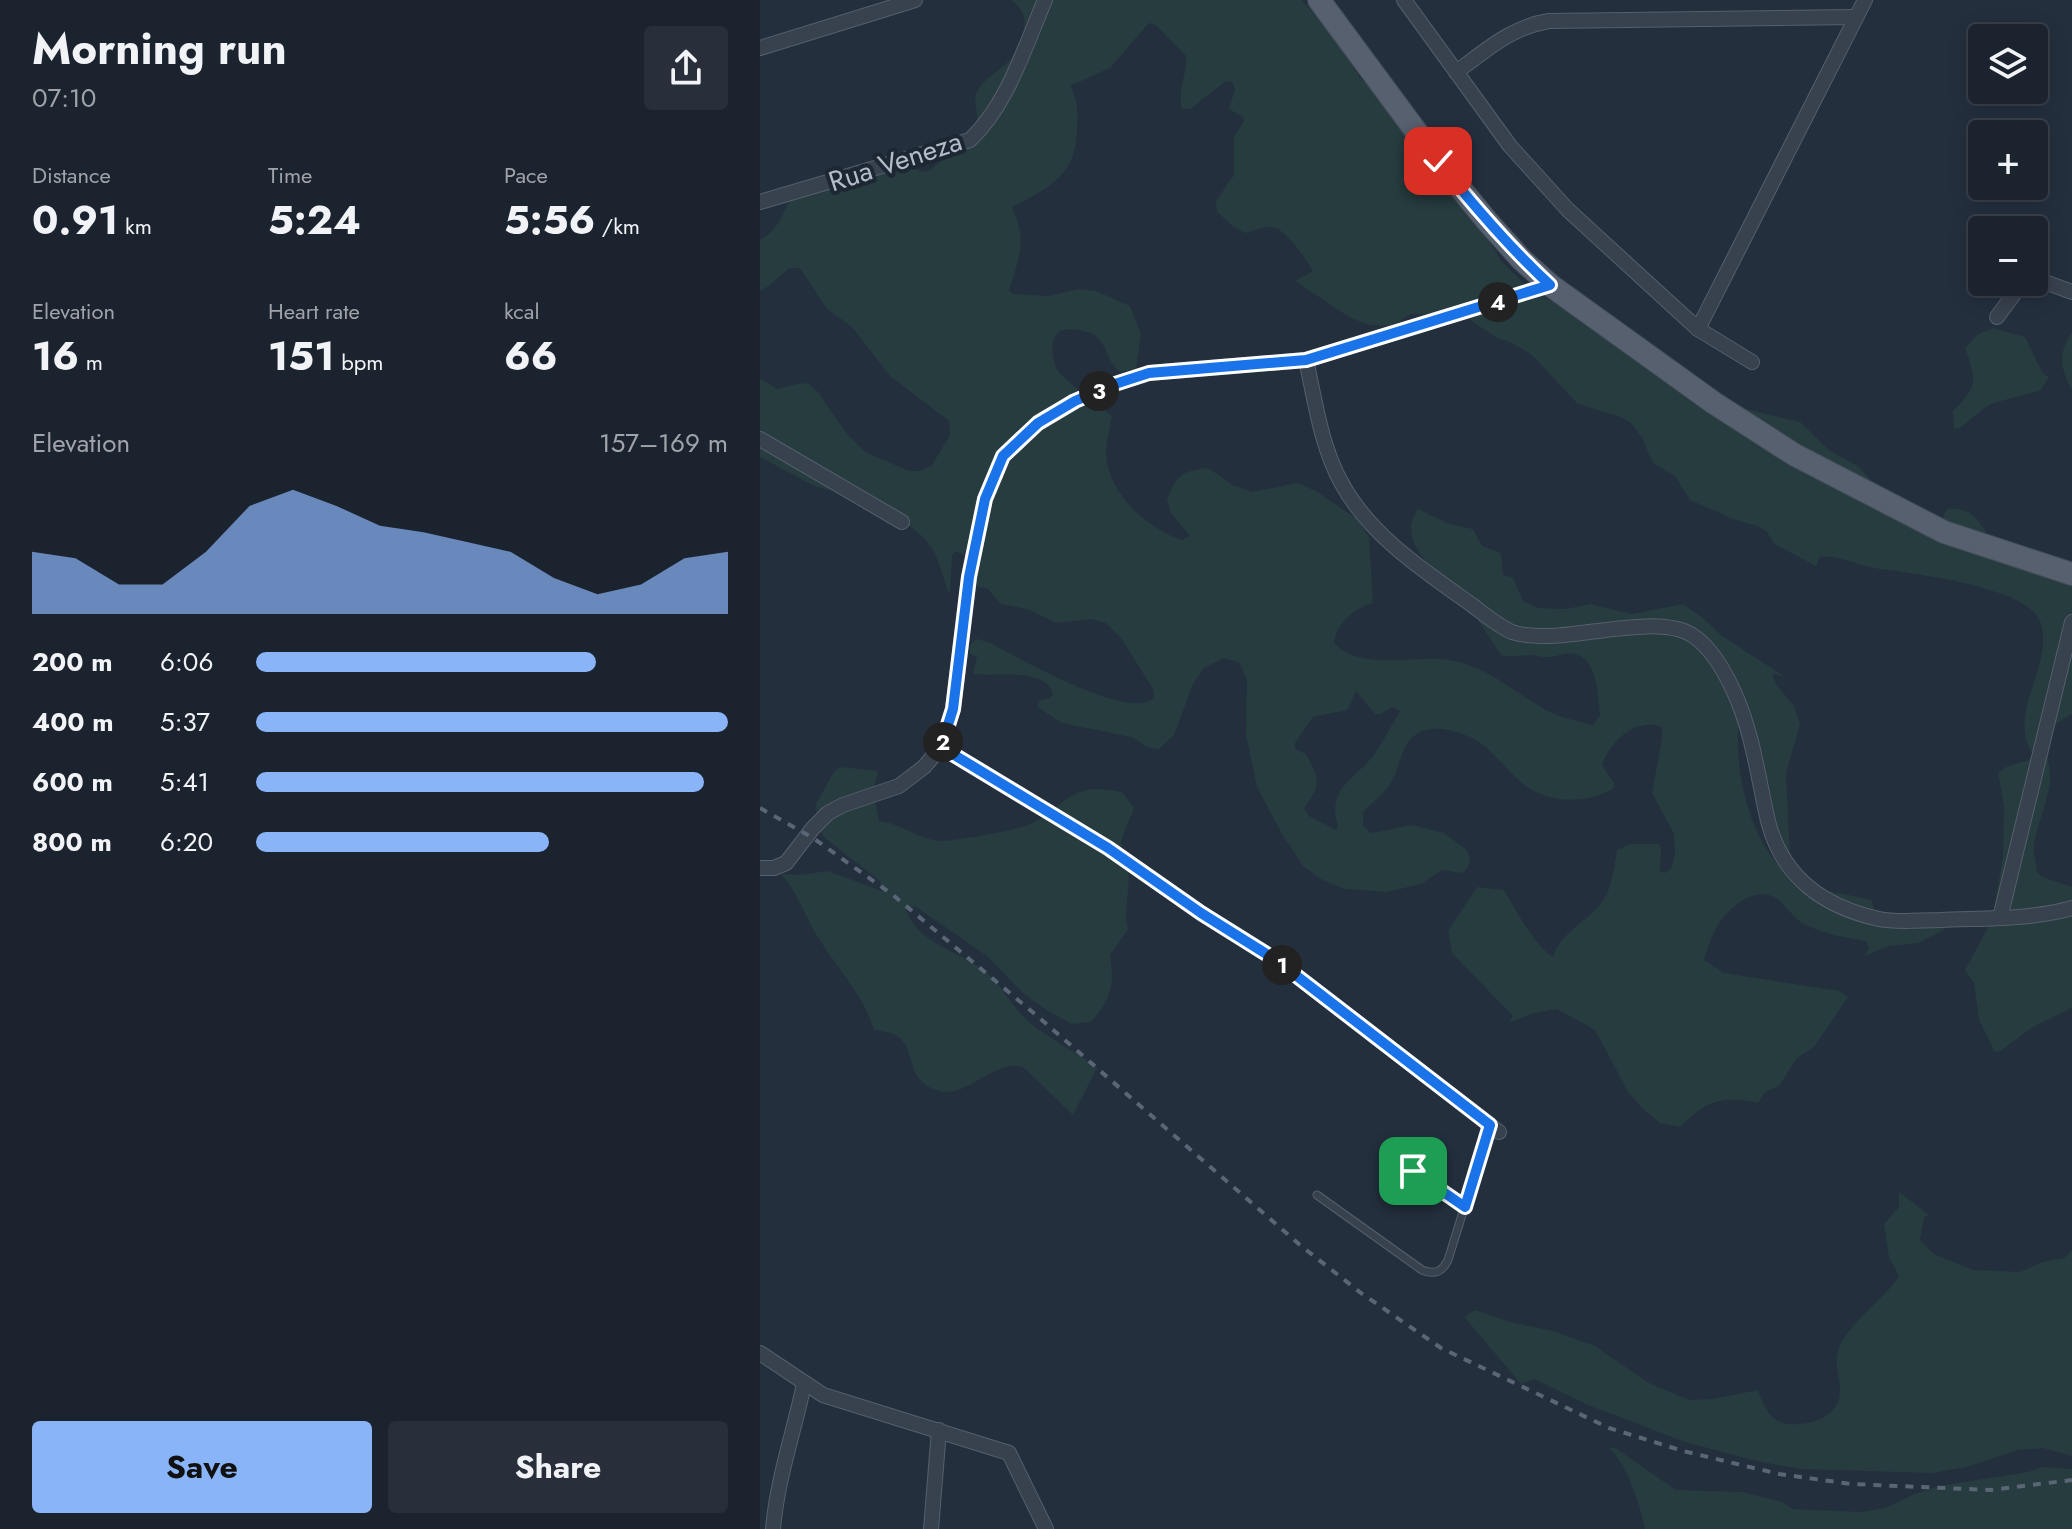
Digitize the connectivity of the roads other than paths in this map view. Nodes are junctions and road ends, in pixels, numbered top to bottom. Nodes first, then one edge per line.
1 (915, 0) edge
2 (1045, 0) edge
3 (1319, 0) edge
4 (1404, 0) edge
5 (1865, 0) edge
6 (1856, 17) junction
7 (760, 48) edge
8 (1456, 72) junction
9 (760, 202) edge
10 (2048, 283) edge
11 (1550, 285) junction
12 (2072, 292) edge
13 (2013, 296) edge
14 (1997, 317) dead end
15 (1698, 329) junction
16 (1306, 360) junction
17 (1752, 362) dead end
18 (760, 439) edge
19 (902, 522) dead end
20 (2072, 574) edge
21 (2072, 622) edge
22 (941, 747) junction
23 (760, 868) edge
24 (2072, 908) edge
25 (2000, 918) junction
26 (1494, 1129) joint
27 (1413, 1171) dead end
28 (1317, 1195) dead end
29 (1465, 1207) junction
30 (760, 1353) edge
31 (804, 1384) junction
32 (939, 1430) junction
33 (773, 1529) edge
34 (931, 1529) edge
35 (1046, 1529) edge

1 - 7 street
2 - 9 street, Rua Veneza
3 - 11 main road
4 - 8 street
5 - 6 street
6 - 8 street
6 - 15 street
8 - 15 street
10 - 12 street
11 - 16 street
11 - 20 main road
13 - 14 street
15 - 17 street
16 - 22 street
16 - 25 street
18 - 19 street
21 - 25 street
22 - 23 street
22 - 26 street
24 - 25 street
26 - 29 lane
27 - 29 lane
28 - 29 lane
30 - 31 street
31 - 32 street
31 - 33 street
32 - 34 street
32 - 35 street

